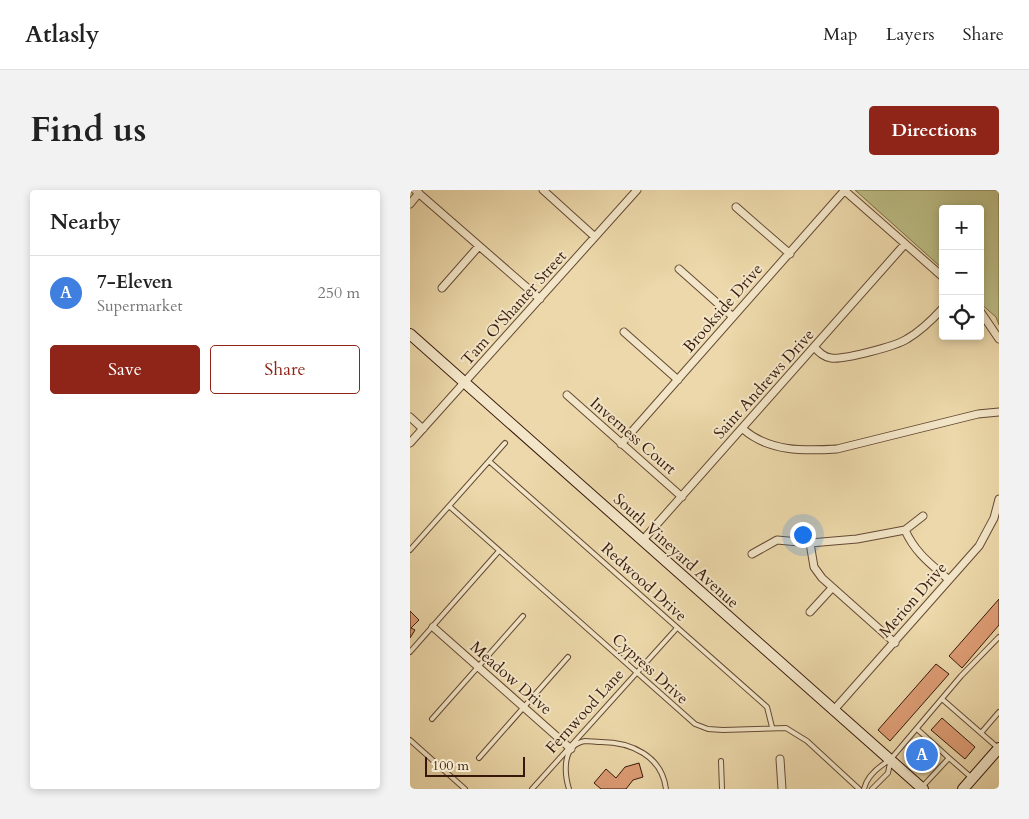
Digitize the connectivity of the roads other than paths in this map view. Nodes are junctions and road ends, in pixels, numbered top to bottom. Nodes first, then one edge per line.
1 (543, 190) edge
2 (638, 190) edge
3 (844, 190) edge
4 (417, 192) edge
5 (410, 204) edge
6 (736, 206) dead end
7 (596, 237) junction
8 (905, 244) junction
9 (479, 246) junction
10 (790, 254) junction
11 (679, 270) dead end
12 (939, 274) edge
13 (442, 288) dead end
14 (540, 299) junction
15 (939, 312) edge
16 (733, 317) junction
17 (984, 317) edge
18 (624, 332) dead end
19 (410, 334) edge
20 (999, 339) edge
21 (814, 348) junction
22 (678, 380) junction
23 (465, 384) junction
24 (567, 396) dead end
25 (999, 412) edge
26 (410, 417) edge
27 (423, 429) junction
28 (743, 430) junction
29 (410, 443) edge
30 (505, 443) dead end
31 (622, 444) junction
32 (489, 461) junction
33 (682, 497) junction
34 (999, 499) edge
35 (449, 506) junction
36 (923, 516) dead end
37 (997, 519) edge
38 (905, 530) junction
39 (642, 541) junction
40 (810, 543) junction
41 (410, 550) edge
42 (499, 551) junction
43 (752, 554) dead end
44 (950, 580) junction
45 (832, 588) junction
46 (810, 612) dead end
47 (523, 616) dead end
48 (433, 627) junction
49 (677, 628) junction
50 (999, 637) edge
51 (895, 643) junction
52 (410, 652) edge
53 (568, 657) dead end
54 (478, 667) junction
55 (636, 673) junction
56 (942, 699) junction
57 (524, 707) junction
58 (833, 711) junction
59 (999, 712) edge
60 (432, 719) dead end
61 (772, 727) junction
62 (917, 729) junction
63 (980, 733) junction
64 (410, 740) edge
65 (570, 747) junction
66 (999, 748) edge
67 (479, 758) dead end
68 (949, 758) junction
69 (780, 760) dead end
70 (890, 760) junction
71 (721, 761) dead end
72 (972, 778) junction
73 (922, 788) edge
74 (465, 789) edge
75 (532, 789) edge
76 (569, 789) edge
77 (666, 789) edge
78 (722, 789) edge
79 (782, 789) edge
80 (859, 789) edge
81 (864, 789) edge
82 (872, 789) edge
83 (963, 789) edge

1 - 7 street
2 - 7 street, Tam O'Shanter Street
3 - 8 street
3 - 10 street, Brookside Drive
4 - 5 street
4 - 9 street
6 - 10 street
7 - 14 street, Tam O'Shanter Street
8 - 12 street
8 - 21 street, Saint Andrews Drive
9 - 13 street
9 - 14 street
10 - 16 street, Brookside Drive
11 - 16 street
14 - 23 street, Tam O'Shanter Street
15 - 21 street
16 - 22 street, Brookside Drive
17 - 20 street
18 - 22 street
19 - 23 main road, South Vineyard Avenue
21 - 28 street, Saint Andrews Drive
22 - 31 street, Brookside Drive
23 - 27 street, Tam O'Shanter Street
23 - 39 main road, South Vineyard Avenue
24 - 31 street, Inverness Court
25 - 28 street
26 - 27 street
27 - 29 street, Tam O'Shanter Street
28 - 33 street, Saint Andrews Drive
30 - 32 lane
31 - 33 street, Inverness Court
32 - 35 lane
32 - 49 lane, Redwood Drive
33 - 39 street, Saint Andrews Drive
34 - 37 street, Merion Drive
35 - 41 lane
35 - 42 lane, Cypress Drive
36 - 38 street
37 - 44 street, Merion Drive
38 - 40 street
38 - 44 street
39 - 58 main road, South Vineyard Avenue
40 - 43 street
40 - 45 street
42 - 48 lane
42 - 55 lane, Cypress Drive
44 - 51 street, Merion Drive
45 - 46 street
45 - 51 street
47 - 54 lane
48 - 52 lane
48 - 54 street, Meadow Drive
49 - 55 lane, Fernwood Lane
49 - 61 lane, Redwood Drive
50 - 56 lane
51 - 58 street, Merion Drive
53 - 57 lane
54 - 57 street, Meadow Drive
54 - 60 lane
55 - 61 lane, Cypress Drive
55 - 65 lane, Fernwood Lane
56 - 62 lane
56 - 63 lane
57 - 65 street, Meadow Drive
57 - 67 lane
58 - 70 main road, South Vineyard Avenue
59 - 63 lane
61 - 80 lane, Cypress Drive
62 - 68 lane
62 - 70 lane
63 - 66 lane
64 - 74 lane
65 - 75 lane, Fernwood Lane
65 - 76 lane
65 - 77 lane
66 - 72 main road
68 - 72 lane
68 - 73 lane
69 - 79 street
70 - 73 main road, South Vineyard Avenue
70 - 81 lane
70 - 82 lane
71 - 78 lane
72 - 83 main road

